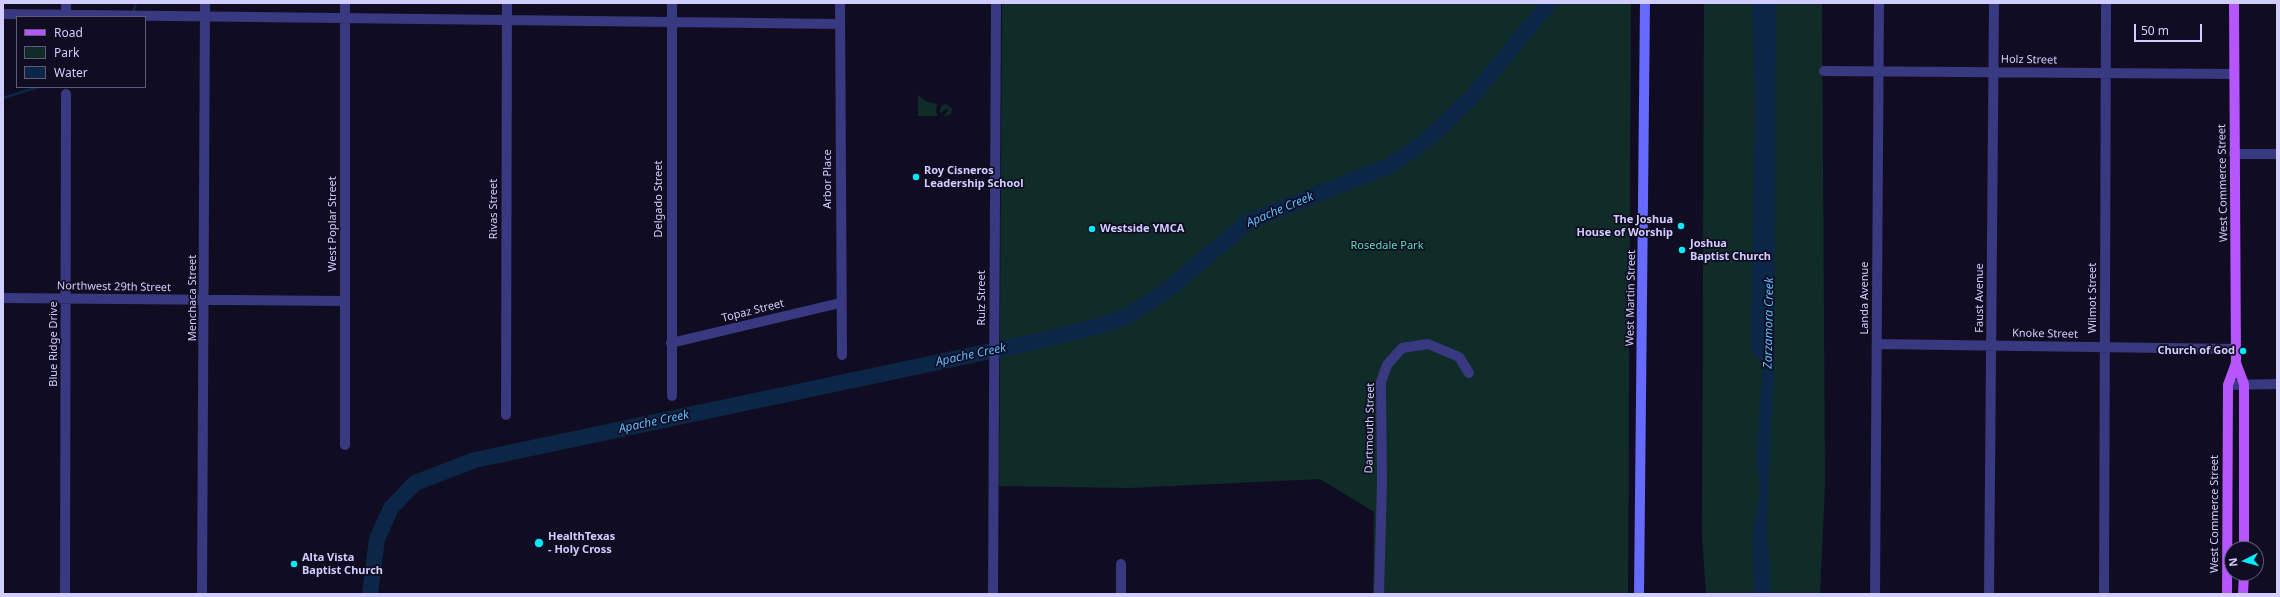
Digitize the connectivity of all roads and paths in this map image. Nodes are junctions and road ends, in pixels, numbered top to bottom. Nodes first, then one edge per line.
1 (66, 3) edge
2 (205, 3) edge
3 (345, 3) edge
4 (507, 3) edge
5 (672, 3) edge
6 (840, 3) edge
7 (996, 3) edge
8 (1645, 3) edge
9 (1879, 3) edge
10 (1994, 3) edge
11 (2106, 3) edge
12 (2234, 3) edge
13 (3, 14) edge
14 (66, 16) edge
15 (205, 16) junction
16 (345, 18) junction
17 (507, 19) junction
18 (671, 22) junction
19 (840, 24) junction
20 (1879, 70) junction
21 (1824, 71) dead end
22 (1994, 72) junction
23 (2106, 74) junction
24 (2234, 74) junction
25 (66, 94) dead end
26 (2234, 154) junction
27 (2277, 154) edge
28 (3, 298) edge
29 (66, 299) junction
30 (205, 300) junction
31 (345, 301) junction
32 (840, 303) junction
33 (671, 343) junction
34 (1877, 344) junction
35 (1992, 345) junction
36 (2105, 348) junction
37 (2236, 349) junction
38 (842, 355) dead end
39 (2236, 363) junction
40 (1469, 373) dead end
41 (2244, 384) junction
42 (2277, 384) edge
43 (2228, 385) junction
44 (672, 396) dead end
45 (506, 415) dead end
46 (345, 445) dead end
47 (2244, 541) edge
48 (1121, 564) dead end
49 (2244, 581) edge
50 (65, 594) edge
51 (202, 594) edge
52 (993, 594) edge
53 (1121, 594) edge
54 (1379, 594) edge
55 (1640, 594) edge
56 (1875, 594) edge
57 (1989, 594) edge
58 (2104, 594) edge
59 (2228, 594) edge
60 (2243, 594) edge

1 - 14 street
2 - 15 street, Menchaca Street
3 - 16 street, West Poplar Street
4 - 17 street, Rivas Street
5 - 18 street, Delgado Street
6 - 19 street, Arbor Place
7 - 52 street, Ruiz Street
8 - 55 street, West Martin Street
9 - 20 street, Landa Avenue
10 - 22 street, Faust Avenue
11 - 23 street, Wilmot Street
12 - 24 main road, West Commerce Street
13 - 14 street
14 - 15 street
15 - 16 street
15 - 30 street, Menchaca Street
16 - 17 street
16 - 31 street, West Poplar Street
17 - 18 street
17 - 45 street, Rivas Street
18 - 19 street
18 - 33 street, Delgado Street
19 - 32 street, Arbor Place
20 - 21 street, Holz Street
20 - 22 street, Holz Street
20 - 34 street, Landa Avenue
22 - 23 street, Holz Street
22 - 35 street, Faust Avenue
23 - 24 street, Holz Street
23 - 36 street, Wilmot Street
24 - 26 main road, West Commerce Street
25 - 29 street, Blue Ridge Drive
26 - 27 street
26 - 37 main road, West Commerce Street
28 - 29 street, Northwest 29th Street
29 - 30 street, Northwest 29th Street
29 - 50 street, Blue Ridge Drive
30 - 31 street, Northwest 29th Street
30 - 51 street, Menchaca Street
31 - 46 street, West Poplar Street
32 - 33 street, Topaz Street
32 - 38 street, Arbor Place
33 - 44 street, Delgado Street
34 - 35 street, Knoke Street
34 - 56 street, Landa Avenue
35 - 36 street, Knoke Street
35 - 57 street, Faust Avenue
36 - 37 street, Knoke Street
36 - 58 street, Wilmot Street
37 - 39 main road, West Commerce Street
39 - 41 main road, West Commerce Street
39 - 43 main road, West Commerce Street
40 - 54 street, Dartmouth Street
41 - 42 street
41 - 43 street
41 - 47 main road, West Commerce Street
43 - 59 main road, West Commerce Street
48 - 53 street
49 - 60 main road

